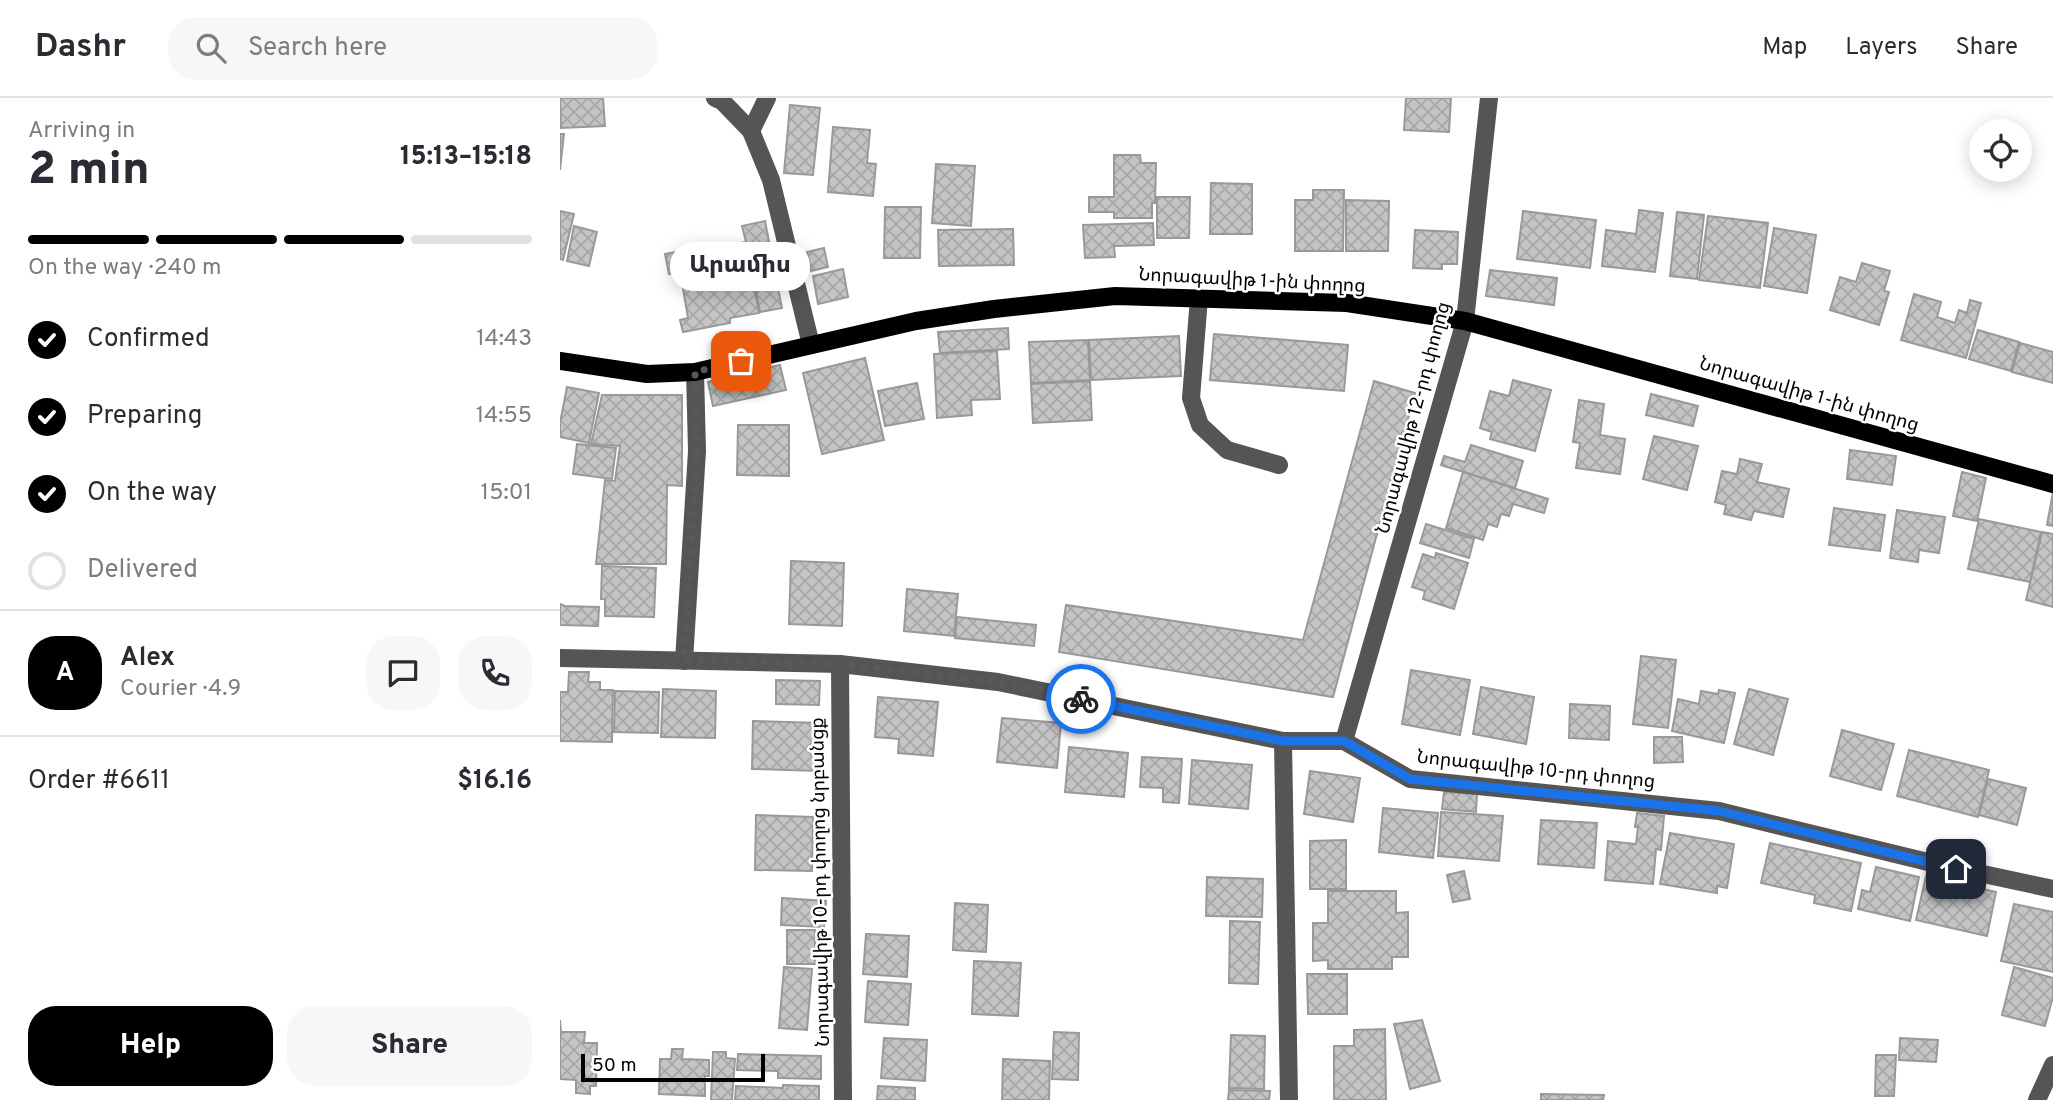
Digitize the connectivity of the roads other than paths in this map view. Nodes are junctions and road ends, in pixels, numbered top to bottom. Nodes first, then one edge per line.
1 (715, 98) edge
2 (767, 98) edge
3 (1489, 98) edge
4 (751, 131) junction
5 (1199, 298) junction
6 (1465, 321) junction
7 (811, 345) junction
8 (560, 361) edge
9 (695, 372) junction
10 (1279, 465) dead end
11 (2053, 484) edge
12 (560, 658) edge
13 (684, 660) junction
14 (840, 664) junction
15 (1283, 741) junction
16 (1344, 741) junction
17 (2053, 889) edge
18 (2053, 1065) edge
19 (843, 1100) edge
20 (1289, 1100) edge
21 (2037, 1100) edge

1 - 4 street
2 - 4 street
3 - 6 street, Նորագավիթ 12-րդ փողոց
4 - 7 street
5 - 6 main road, Նորագավիթ 1-ին փողոց
5 - 7 main road, Նորագավիթ 1-ին փողոց
5 - 10 street
6 - 11 main road, Նորագավիթ 1-ին փողոց
6 - 16 street, Նորագավիթ 12-րդ փողոց
7 - 9 main road, Նորագավիթ 1-ին փողոց
8 - 9 main road, Նորագավիթ 1-ին փողոց
9 - 13 street
12 - 13 street, Նորագավիթ 10-րդ փողոց
13 - 14 street, Նորագավիթ 10-րդ փողոց
14 - 15 street, Նորագավիթ 10-րդ փողոց
14 - 19 street, Նորագավիթ 10-րդ փողոց նրբանցք
15 - 16 street, Նորագավիթ 10-րդ փողոց
15 - 20 street
16 - 17 street, Նորագավիթ 10-րդ փողոց
18 - 21 street

